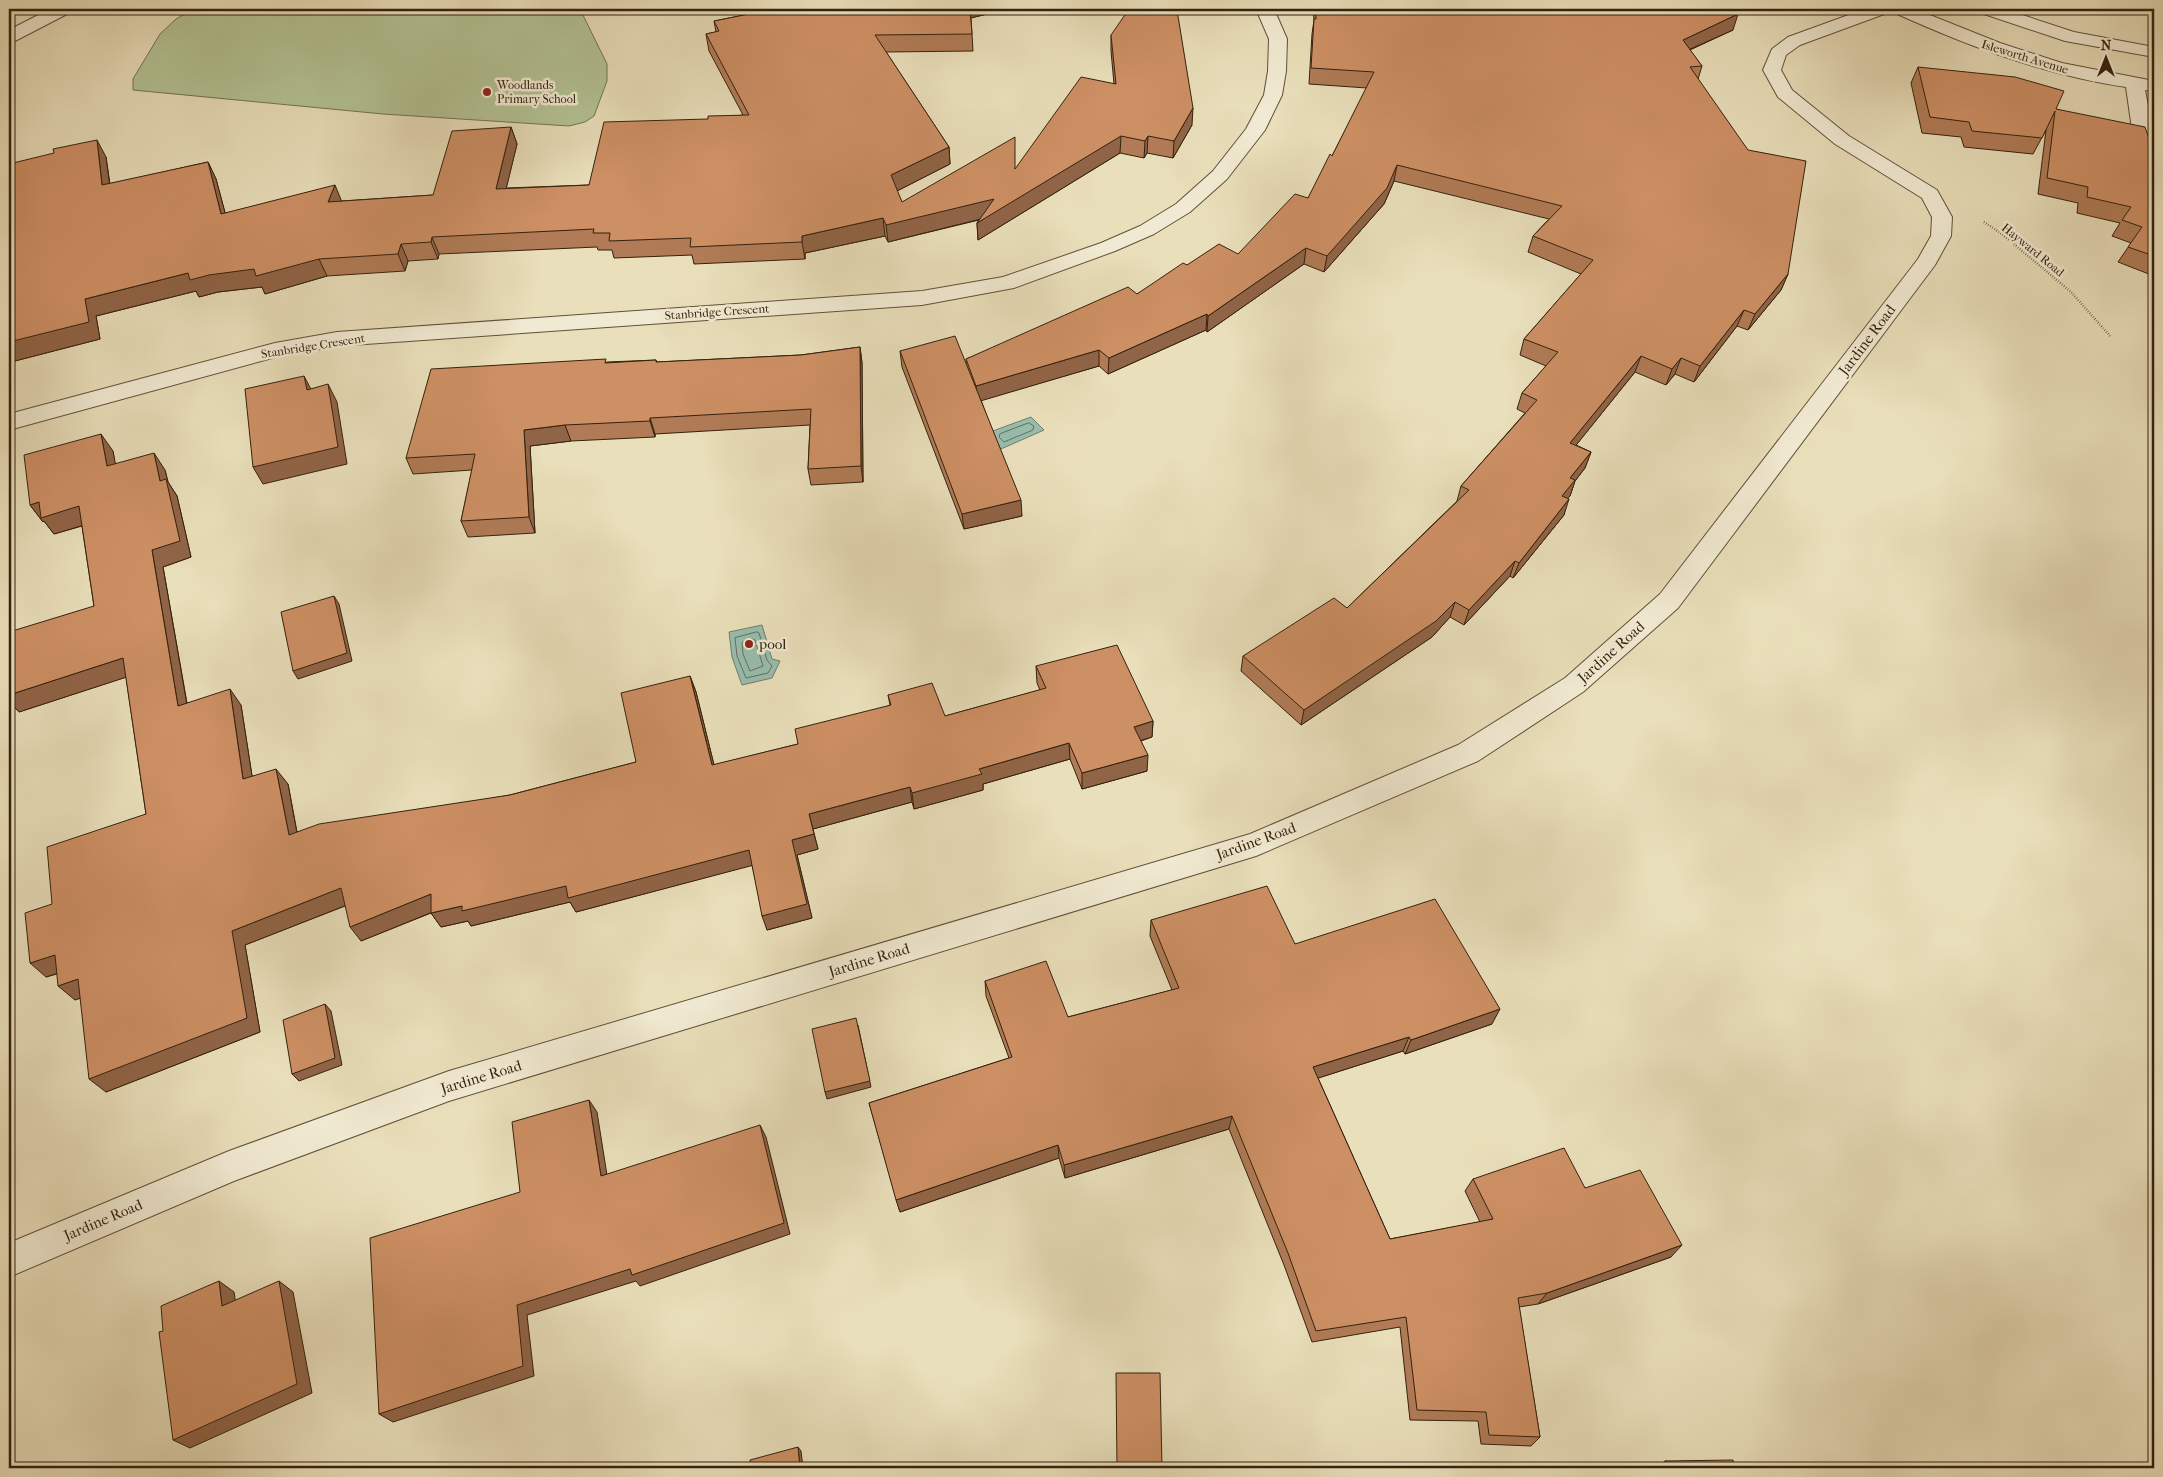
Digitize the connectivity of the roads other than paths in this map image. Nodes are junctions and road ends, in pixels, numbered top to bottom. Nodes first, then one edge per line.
1 (63, 9) edge
2 (1265, 9) edge
3 (1881, 9) edge
4 (1901, 9) edge
5 (1987, 9) edge
6 (9, 37) edge
7 (2154, 52) edge
8 (2134, 84) junction
9 (2154, 86) edge
10 (2154, 162) edge
11 (9, 422) edge
12 (9, 1260) edge

1 - 6 street
2 - 11 street, Stanbridge Crescent
3 - 12 street, Jardine Road
4 - 8 street, Isleworth Avenue
5 - 7 street
8 - 9 street, Isleworth Avenue
8 - 10 street

